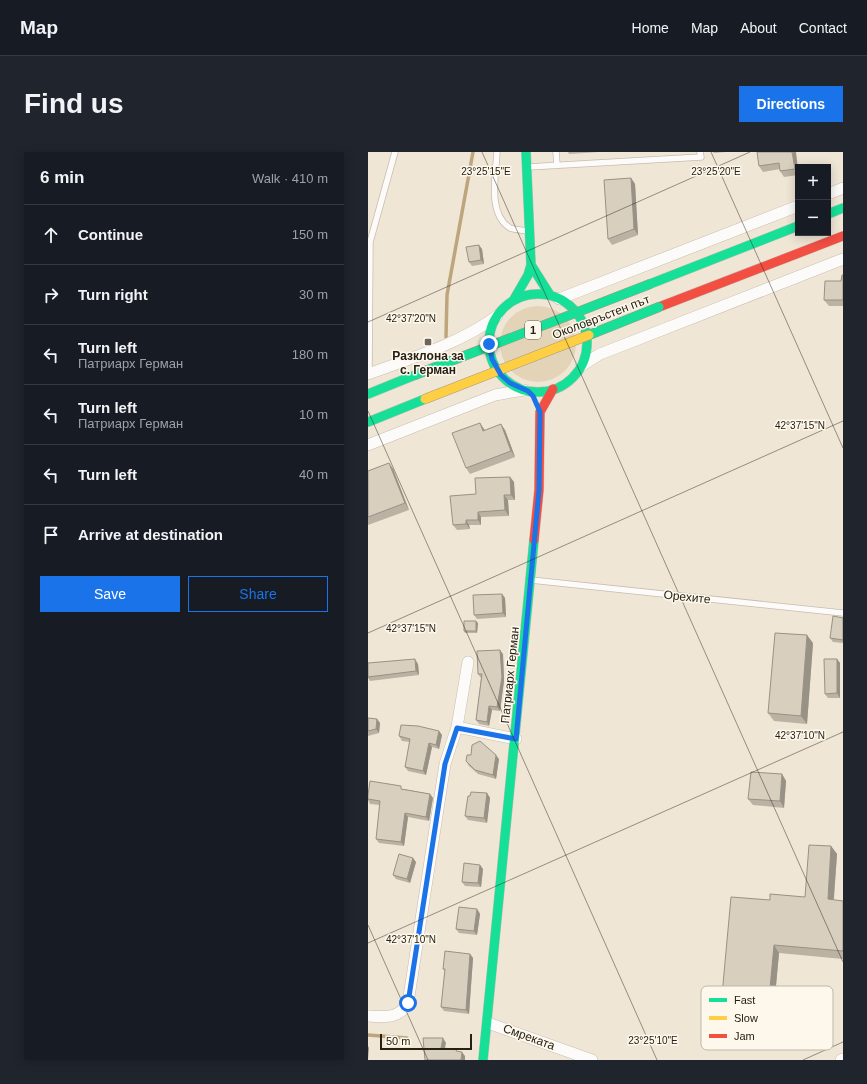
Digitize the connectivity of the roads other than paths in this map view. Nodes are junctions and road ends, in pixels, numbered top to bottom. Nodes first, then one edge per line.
1 (396, 152) edge
2 (497, 152) edge
3 (526, 152) edge
4 (556, 152) edge
5 (700, 152) edge
6 (557, 165) junction
7 (527, 167) junction
8 (843, 188) edge
9 (831, 193) edge
10 (795, 207) edge
11 (843, 208) edge
12 (831, 213) edge
13 (795, 227) edge
14 (530, 231) junction
15 (843, 236) edge
16 (369, 242) edge
17 (843, 259) edge
18 (531, 265) junction
19 (554, 297) junction
20 (513, 301) junction
21 (497, 316) junction
22 (581, 366) junction
23 (369, 374) edge
24 (553, 389) junction
25 (526, 390) junction
26 (368, 394) edge
27 (540, 412) junction
28 (368, 422) edge
29 (368, 445) edge
30 (531, 580) junction
31 (843, 613) edge
32 (468, 662) dead end
33 (457, 728) junction
34 (516, 739) junction
35 (368, 1016) edge
36 (488, 1023) junction
37 (483, 1060) edge
38 (592, 1060) edge

1 - 16 lane
2 - 14 lane
3 - 7 main road
4 - 6 lane
5 - 6 lane
6 - 7 lane
7 - 14 main road
8 - 9 street
10 - 19 street
11 - 12 main road
13 - 26 main road, Околовръстен път / 1, bridge
14 - 18 main road
15 - 28 main road, Околовръстен път / 1, bridge
16 - 23 lane
17 - 22 street
18 - 19 main road
18 - 20 main road
19 - 20 main road
19 - 22 main road
20 - 21 main road
21 - 23 street
21 - 25 main road
22 - 24 main road
24 - 25 main road
24 - 27 main road, Патриарх Герман
25 - 27 main road, Патриарх Герман
25 - 29 street
27 - 30 main road, Патриарх Герман
30 - 31 lane, Орехите
30 - 34 main road, Патриарх Герман
32 - 33 street
33 - 34 street
33 - 35 street
34 - 36 main road, Патриарх Герман
36 - 37 main road, Патриарх Герман
36 - 38 street, Смреката

